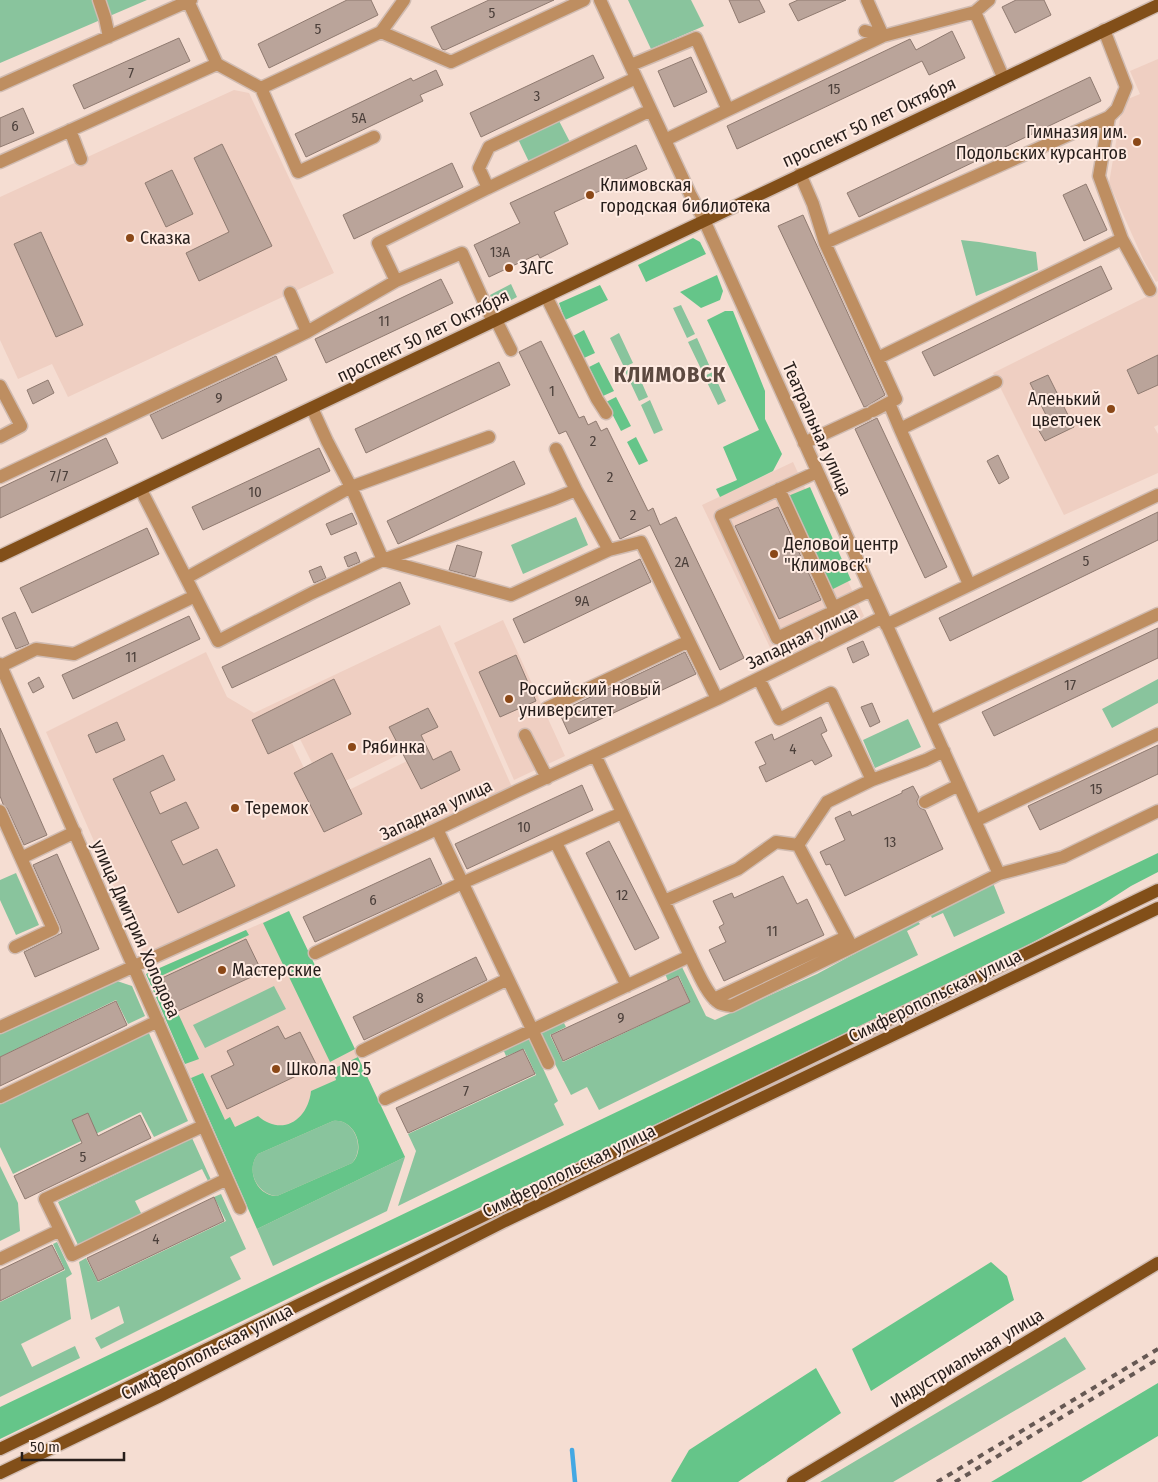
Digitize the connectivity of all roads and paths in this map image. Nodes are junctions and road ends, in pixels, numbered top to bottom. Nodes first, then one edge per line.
1 (99, 0) edge
2 (404, 0) edge
3 (584, 0) edge
4 (600, 0) edge
5 (867, 0) edge
6 (990, 0) edge
7 (189, 1) edge
8 (1158, 4) edge
9 (975, 12) junction
10 (1104, 30) junction
11 (865, 31) dead end
12 (381, 32) junction
13 (883, 36) junction
14 (109, 37) junction
15 (217, 64) junction
16 (630, 66) junction
17 (1003, 77) junction
18 (636, 78) junction
19 (0, 85) edge
20 (261, 88) junction
21 (651, 110) junction
22 (728, 110) junction
23 (1109, 117) junction
24 (70, 130) junction
25 (374, 137) dead end
26 (665, 140) junction
27 (82, 160) dead end
28 (0, 162) edge
29 (800, 174) junction
30 (488, 188) junction
31 (704, 220) junction
32 (1122, 239) junction
33 (824, 243) junction
34 (396, 281) junction
35 (1150, 290) dead end
36 (290, 293) dead end
37 (546, 296) junction
38 (494, 321) junction
39 (307, 332) junction
40 (511, 350) dead end
41 (878, 358) junction
42 (996, 382) dead end
43 (0, 386) edge
44 (888, 403) junction
45 (312, 408) junction
46 (606, 412) dead end
47 (900, 429) junction
48 (0, 437) edge
49 (489, 437) dead end
50 (804, 443) junction
51 (556, 449) dead end
52 (817, 472) junction
53 (0, 477) edge
54 (351, 488) junction
55 (141, 490) junction
56 (576, 490) junction
57 (779, 490) junction
58 (1158, 495) edge
59 (610, 550) junction
60 (0, 556) edge
61 (383, 560) junction
62 (186, 578) junction
63 (968, 584) junction
64 (871, 590) junction
65 (195, 596) junction
66 (833, 608) junction
67 (1158, 614) edge
68 (885, 621) junction
69 (689, 641) junction
70 (0, 665) edge
71 (759, 679) junction
72 (717, 699) junction
73 (547, 708) dead end
74 (930, 721) junction
75 (1158, 734) edge
76 (525, 735) dead end
77 (944, 751) junction
78 (595, 755) junction
79 (546, 778) junction
80 (872, 780) junction
81 (959, 785) junction
82 (924, 802) dead end
83 (0, 811) edge
84 (1158, 811) edge
85 (622, 812) junction
86 (975, 821) junction
87 (437, 830) junction
88 (74, 832) junction
89 (556, 843) junction
90 (798, 845) junction
91 (21, 858) junction
92 (999, 874) junction
93 (462, 883) junction
94 (1158, 890) edge
95 (664, 901) junction
96 (1158, 908) edge
97 (849, 942) junction
98 (15, 947) dead end
99 (315, 953) dead end
100 (690, 956) junction
101 (134, 966) junction
102 (508, 979) junction
103 (627, 986) junction
104 (158, 1022) junction
105 (0, 1027) edge
106 (533, 1030) junction
107 (362, 1051) dead end
108 (548, 1063) dead end
109 (0, 1097) edge
110 (385, 1099) dead end
111 (203, 1126) junction
112 (227, 1179) junction
113 (240, 1208) dead end
114 (60, 1230) junction
115 (0, 1259) edge
116 (1158, 1263) edge
117 (0, 1449) edge
118 (0, 1474) edge
119 (793, 1482) edge

1 - 14 street
2 - 12 street
3 - 12 street
4 - 16 street, Театральная улица
5 - 13 street
6 - 9 street
7 - 14 street
7 - 15 street
8 - 10 main road, проспект 50 лет Октября
9 - 13 street
9 - 17 street
10 - 17 main road, проспект 50 лет Октября
10 - 23 street
11 - 13 street
12 - 20 street
13 - 22 street
14 - 19 street
15 - 20 street
15 - 24 street
16 - 18 street, Театральная улица
16 - 22 street
17 - 29 main road, проспект 50 лет Октября
18 - 21 street, Театральная улица
18 - 30 street
20 - 25 street
21 - 26 street, Театральная улица
21 - 30 street
22 - 26 street
23 - 32 street
23 - 33 street
24 - 27 street
24 - 28 street
26 - 31 street, Театральная улица
29 - 31 main road, проспект 50 лет Октября
29 - 33 street
30 - 34 street
31 - 37 main road, проспект 50 лет Октября
31 - 50 street, Театральная улица
32 - 35 street
32 - 41 street
33 - 41 street
34 - 38 street
34 - 39 street
36 - 39 street
37 - 38 main road, проспект 50 лет Октября
37 - 46 street
38 - 40 street
38 - 45 main road, проспект 50 лет Октября
39 - 53 street
41 - 44 street
42 - 47 street
43 - 48 street
44 - 47 street
44 - 50 street
45 - 54 street
45 - 55 main road, проспект 50 лет Октября
47 - 63 street
49 - 54 street
50 - 52 street, Театральная улица
51 - 56 street
52 - 57 street
52 - 64 street, Театральная улица
54 - 61 street
54 - 62 street
55 - 60 main road, проспект 50 лет Октября
55 - 62 street
56 - 59 street
56 - 61 street
57 - 66 street
57 - 66 street
58 - 63 street, Западная улица
59 - 61 street
59 - 69 street
61 - 65 street
62 - 65 street
63 - 68 street, Западная улица
64 - 66 street
64 - 68 street, Театральная улица
65 - 70 street
67 - 74 street
68 - 71 street, Западная улица
68 - 74 street, Театральная улица
69 - 72 street
69 - 73 street
70 - 88 street, улица Дмитрия Холодова
71 - 72 street, Западная улица
71 - 80 street
72 - 78 street, Западная улица
74 - 77 street, Театральная улица
75 - 86 street
76 - 79 street
77 - 80 street
77 - 81 street, Театральная улица
78 - 79 street, Западная улица
78 - 85 street
79 - 87 street, Западная улица
80 - 90 street
81 - 82 street
81 - 86 street, Театральная улица
83 - 91 street
84 - 92 street
85 - 89 street
85 - 95 street
86 - 92 street, Театральная улица
87 - 93 street
87 - 101 street, Западная улица
88 - 91 street
88 - 101 street, улица Дмитрия Холодова
89 - 93 street
89 - 103 street
90 - 95 street
90 - 97 street
91 - 98 street
92 - 97 street
93 - 99 street
93 - 102 street
94 - 117 main road, Симферопольская улица
95 - 100 street
96 - 118 main road, Симферопольская улица
97 - 100 street
100 - 103 street
101 - 104 street, улица Дмитрия Холодова
101 - 105 street, Западная улица
102 - 106 street
102 - 107 street
103 - 106 street
104 - 109 street
104 - 111 street, улица Дмитрия Холодова
106 - 108 street
106 - 110 street
111 - 112 street, улица Дмитрия Холодова
111 - 114 street
112 - 113 street, улица Дмитрия Холодова
112 - 114 street
114 - 115 street
116 - 119 main road, Индустриальная улица

